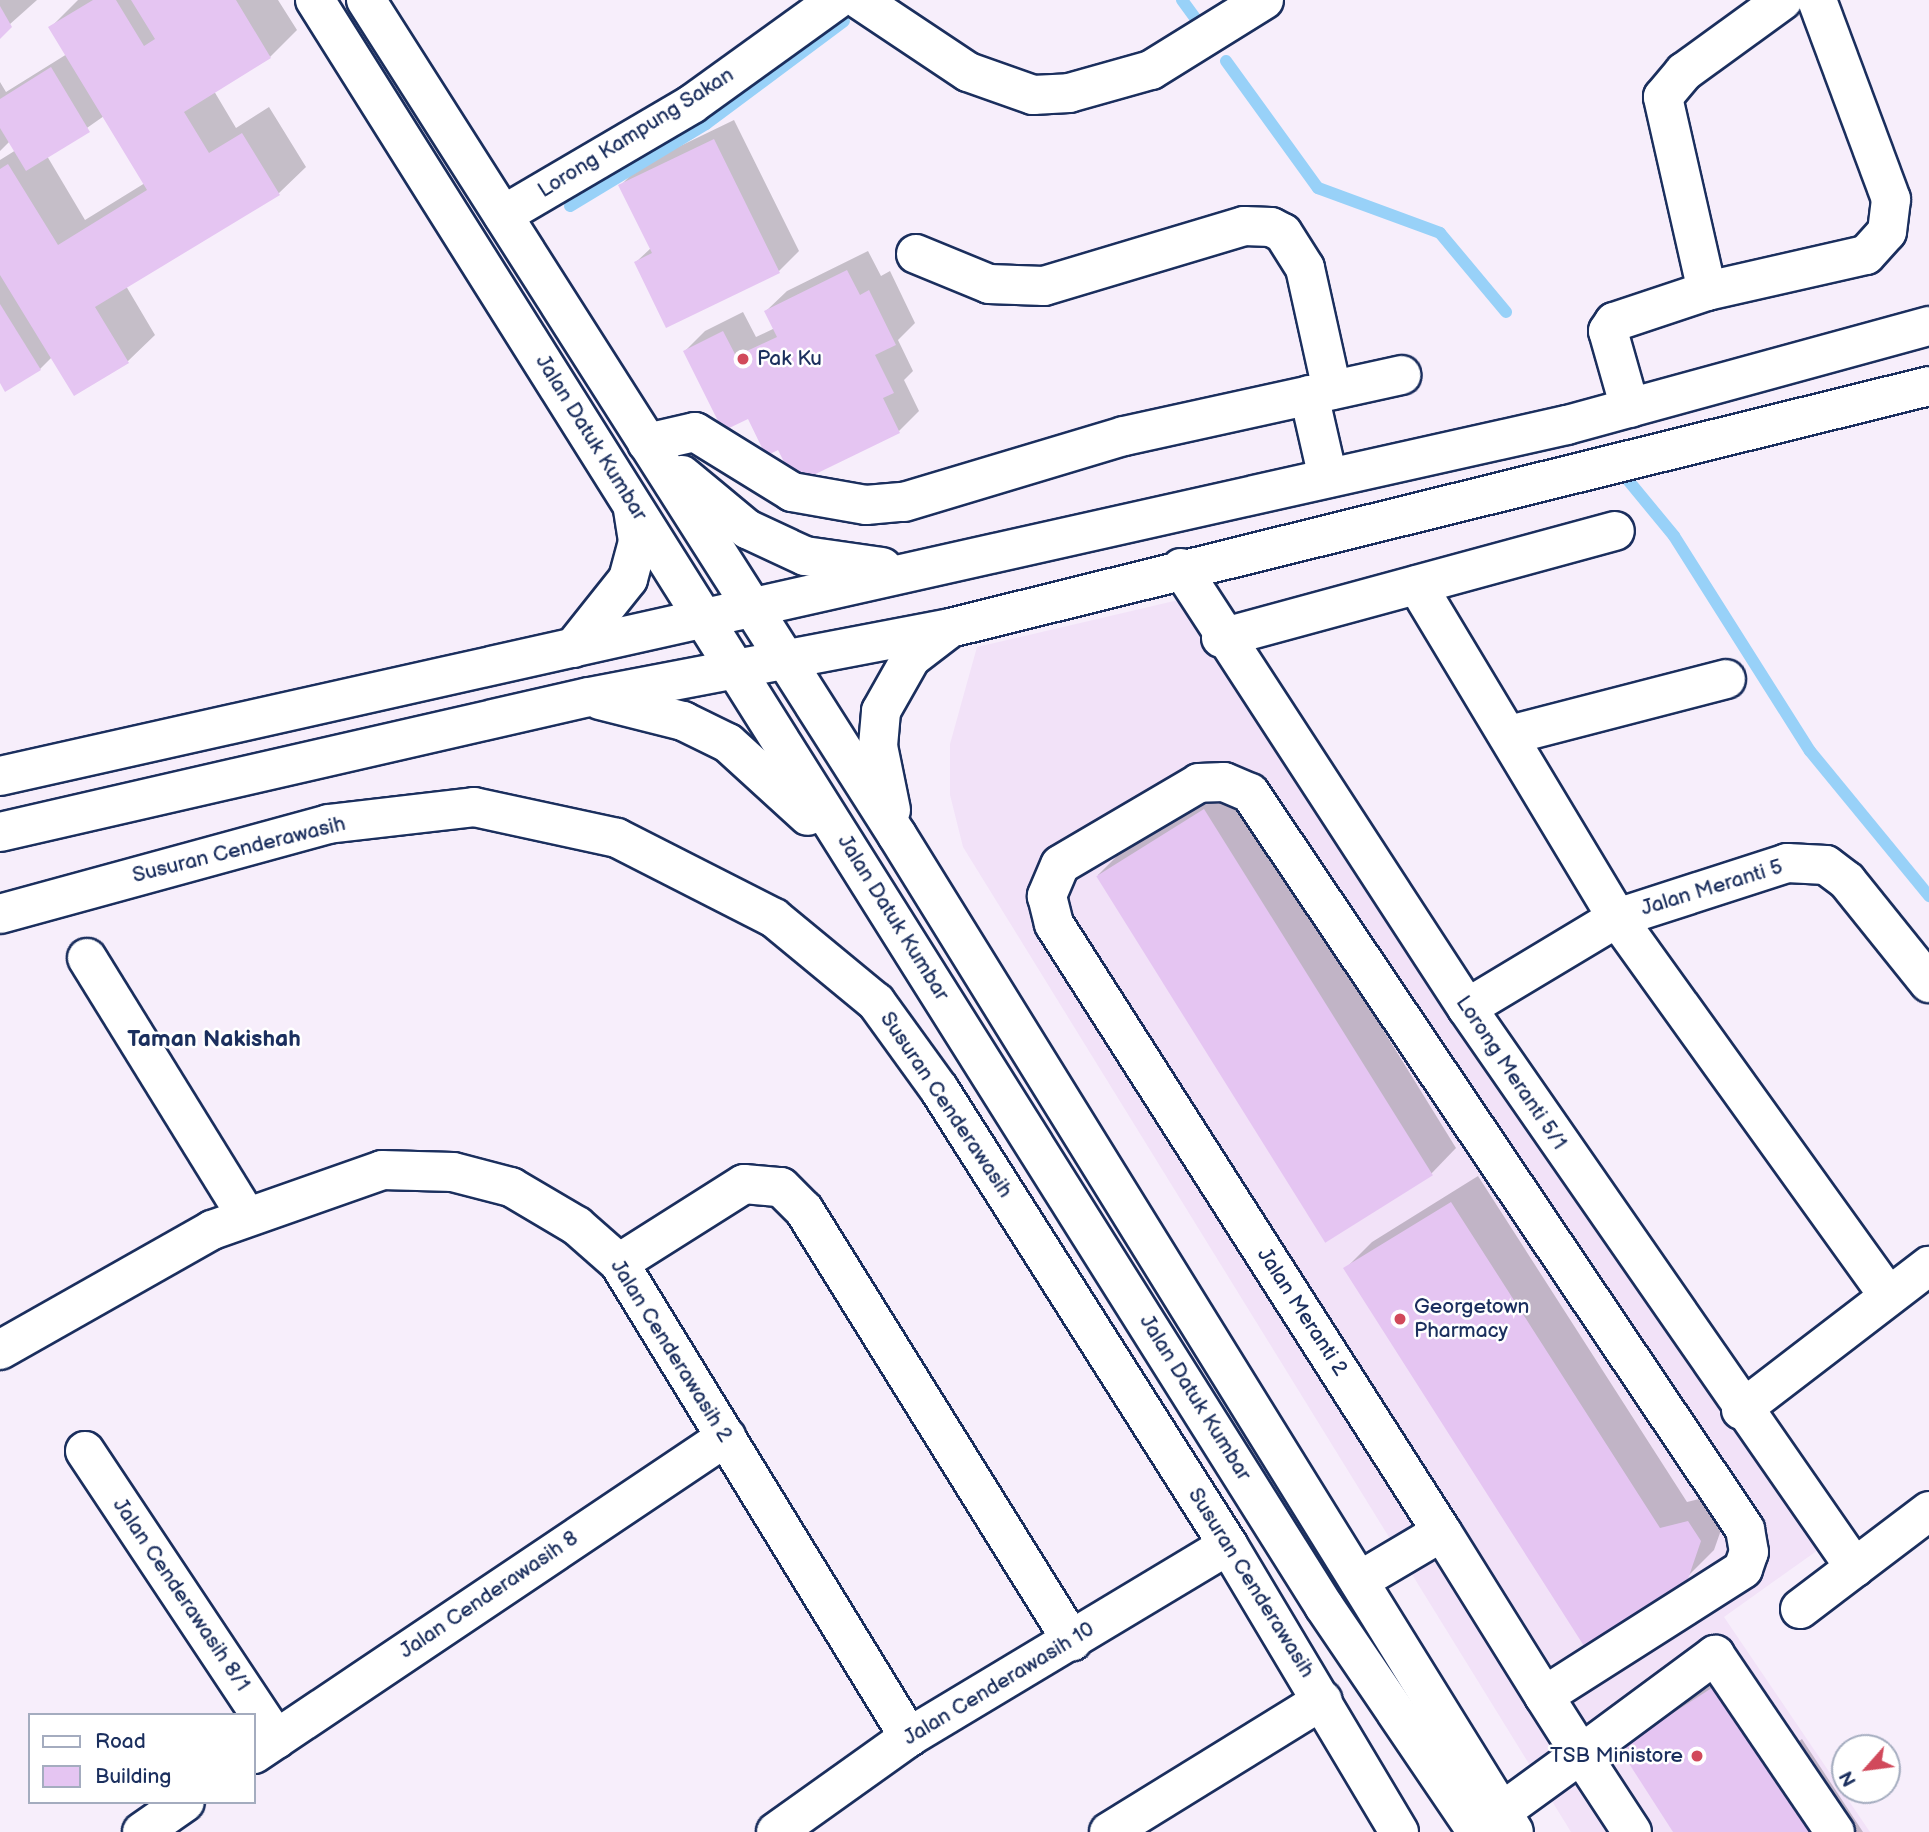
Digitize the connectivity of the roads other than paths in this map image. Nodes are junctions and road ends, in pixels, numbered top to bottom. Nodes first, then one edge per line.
1 (315, 0) edge
2 (366, 0) edge
3 (836, 0) edge
4 (860, 0) edge
5 (1264, 0) edge
6 (1783, 0) edge
7 (1818, 0) edge
8 (503, 215) junction
9 (916, 254) dead end
10 (1707, 290) junction
11 (1929, 326) edge
12 (1401, 375) dead end
13 (1929, 386) edge
14 (1320, 392) junction
15 (1630, 408) junction
16 (647, 443) junction
17 (1328, 478) junction
18 (633, 505) junction
19 (1615, 531) dead end
20 (933, 564) junction
21 (1181, 568) junction
22 (1417, 585) junction
23 (752, 607) junction
24 (704, 619) junction
25 (950, 628) junction
26 (1221, 638) junction
27 (573, 648) junction
28 (785, 660) junction
29 (736, 670) junction
30 (1726, 679) dead end
31 (589, 697) junction
32 (1510, 735) junction
33 (0, 776) edge
34 (0, 832) edge
35 (897, 835) junction
36 (875, 890) junction
37 (0, 914) edge
38 (1617, 918) junction
39 (87, 958) dead end
40 (1929, 983) edge
41 (1467, 1008) junction
42 (246, 1215) junction
43 (619, 1263) junction
44 (1929, 1266) edge
45 (1887, 1294) junction
46 (0, 1350) edge
47 (1741, 1410) junction
48 (726, 1437) junction
49 (85, 1451) dead end
50 (1929, 1511) edge
51 (1442, 1532) junction
52 (1228, 1545) junction
53 (1855, 1568) junction
54 (1360, 1581) junction
55 (1686, 1608) junction
56 (1800, 1609) dead end
57 (1072, 1641) junction
58 (1715, 1655) junction
59 (1544, 1696) junction
60 (1322, 1700) junction
61 (244, 1713) edge
62 (909, 1737) junction
63 (265, 1747) edge
64 (1581, 1754) junction
65 (182, 1804) edge
66 (1498, 1825) edge
67 (142, 1832) edge
68 (776, 1832) edge
69 (1109, 1832) edge
70 (1399, 1832) edge
71 (1632, 1832) edge
72 (1835, 1832) edge

1 - 18 street, Jalan Datuk Kumbar
2 - 8 street, Jalan Datuk Kumbar
3 - 8 street, Lorong Kampung Sakan
4 - 5 street
6 - 10 street
7 - 10 street
8 - 16 street, Jalan Datuk Kumbar
9 - 14 street
10 - 15 street
11 - 15 street
12 - 14 street
13 - 21 street
14 - 16 street
14 - 17 street
15 - 17 street
16 - 20 street
16 - 23 street, Jalan Datuk Kumbar
17 - 20 street
18 - 24 street, Jalan Datuk Kumbar
18 - 27 street
19 - 22 street
20 - 23 street
21 - 25 street
21 - 26 street, Lorong Meranti 5/1
22 - 26 street
22 - 32 street
23 - 24 street
23 - 28 street, Jalan Datuk Kumbar
24 - 27 street
24 - 29 street, Jalan Datuk Kumbar
25 - 28 street
25 - 35 street
26 - 41 street, Lorong Meranti 5/1
27 - 33 street
28 - 29 street
28 - 35 street, Jalan Datuk Kumbar
29 - 31 street
29 - 36 street, Jalan Datuk Kumbar
30 - 32 street
31 - 34 street
31 - 36 street
32 - 38 street
35 - 54 street, Jalan Datuk Kumbar
36 - 66 street, Jalan Datuk Kumbar
37 - 52 street, Susuran Cenderawasih
38 - 40 street, Jalan Meranti 5
38 - 41 street, Jalan Meranti 5
38 - 45 street
39 - 42 street
41 - 47 street, Lorong Meranti 5/1
42 - 43 street, Jalan Cenderawasih 2
42 - 46 street, Jalan Cenderawasih 2
43 - 48 street, Jalan Cenderawasih 2
43 - 57 street
44 - 45 street
45 - 47 street
47 - 53 street, Lorong Meranti 5/1
48 - 62 street, Jalan Cenderawasih 2
48 - 63 street, Jalan Cenderawasih 8
49 - 61 street, Jalan Cenderawasih 8/1
50 - 53 street
51 - 54 street
51 - 55 street, Jalan Meranti 2
51 - 59 street, Jalan Meranti 2
52 - 57 street, Jalan Cenderawasih 10
52 - 60 street, Susuran Cenderawasih
53 - 56 street
54 - 66 street, Jalan Datuk Kumbar
55 - 58 street
55 - 59 street
57 - 62 street, Jalan Cenderawasih 10
58 - 64 street
58 - 72 street
59 - 64 street, Jalan Meranti 2
60 - 69 street
60 - 70 street, Susuran Cenderawasih
62 - 68 street, Jalan Cenderawasih 10
64 - 66 street
64 - 71 street, Jalan Meranti 2
65 - 67 street

